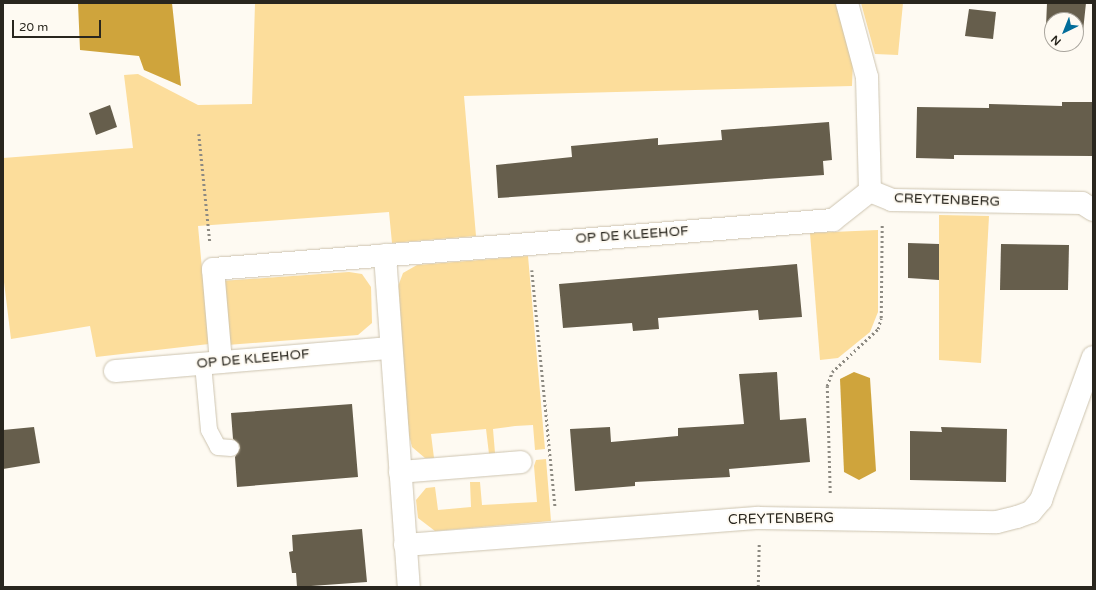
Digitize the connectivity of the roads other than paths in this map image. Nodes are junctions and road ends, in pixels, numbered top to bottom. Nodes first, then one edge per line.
1 (847, 3) edge
2 (877, 194) junction
3 (1093, 210) edge
4 (385, 255) junction
5 (391, 348) junction
6 (1093, 358) edge
7 (212, 363) junction
8 (115, 371) dead end
9 (231, 448) dead end
10 (521, 462) dead end
11 (400, 472) junction
12 (405, 545) junction
13 (409, 587) edge

1 - 2 street
2 - 3 street, CREYTENBERG
2 - 4 street, OP DE KLEEHOF
4 - 5 street
4 - 7 street, OP DE KLEEHOF
5 - 7 street, OP DE KLEEHOF
5 - 11 street
6 - 12 street, CREYTENBERG
7 - 8 street, OP DE KLEEHOF
7 - 9 lane
10 - 11 street
11 - 12 street
12 - 13 street

